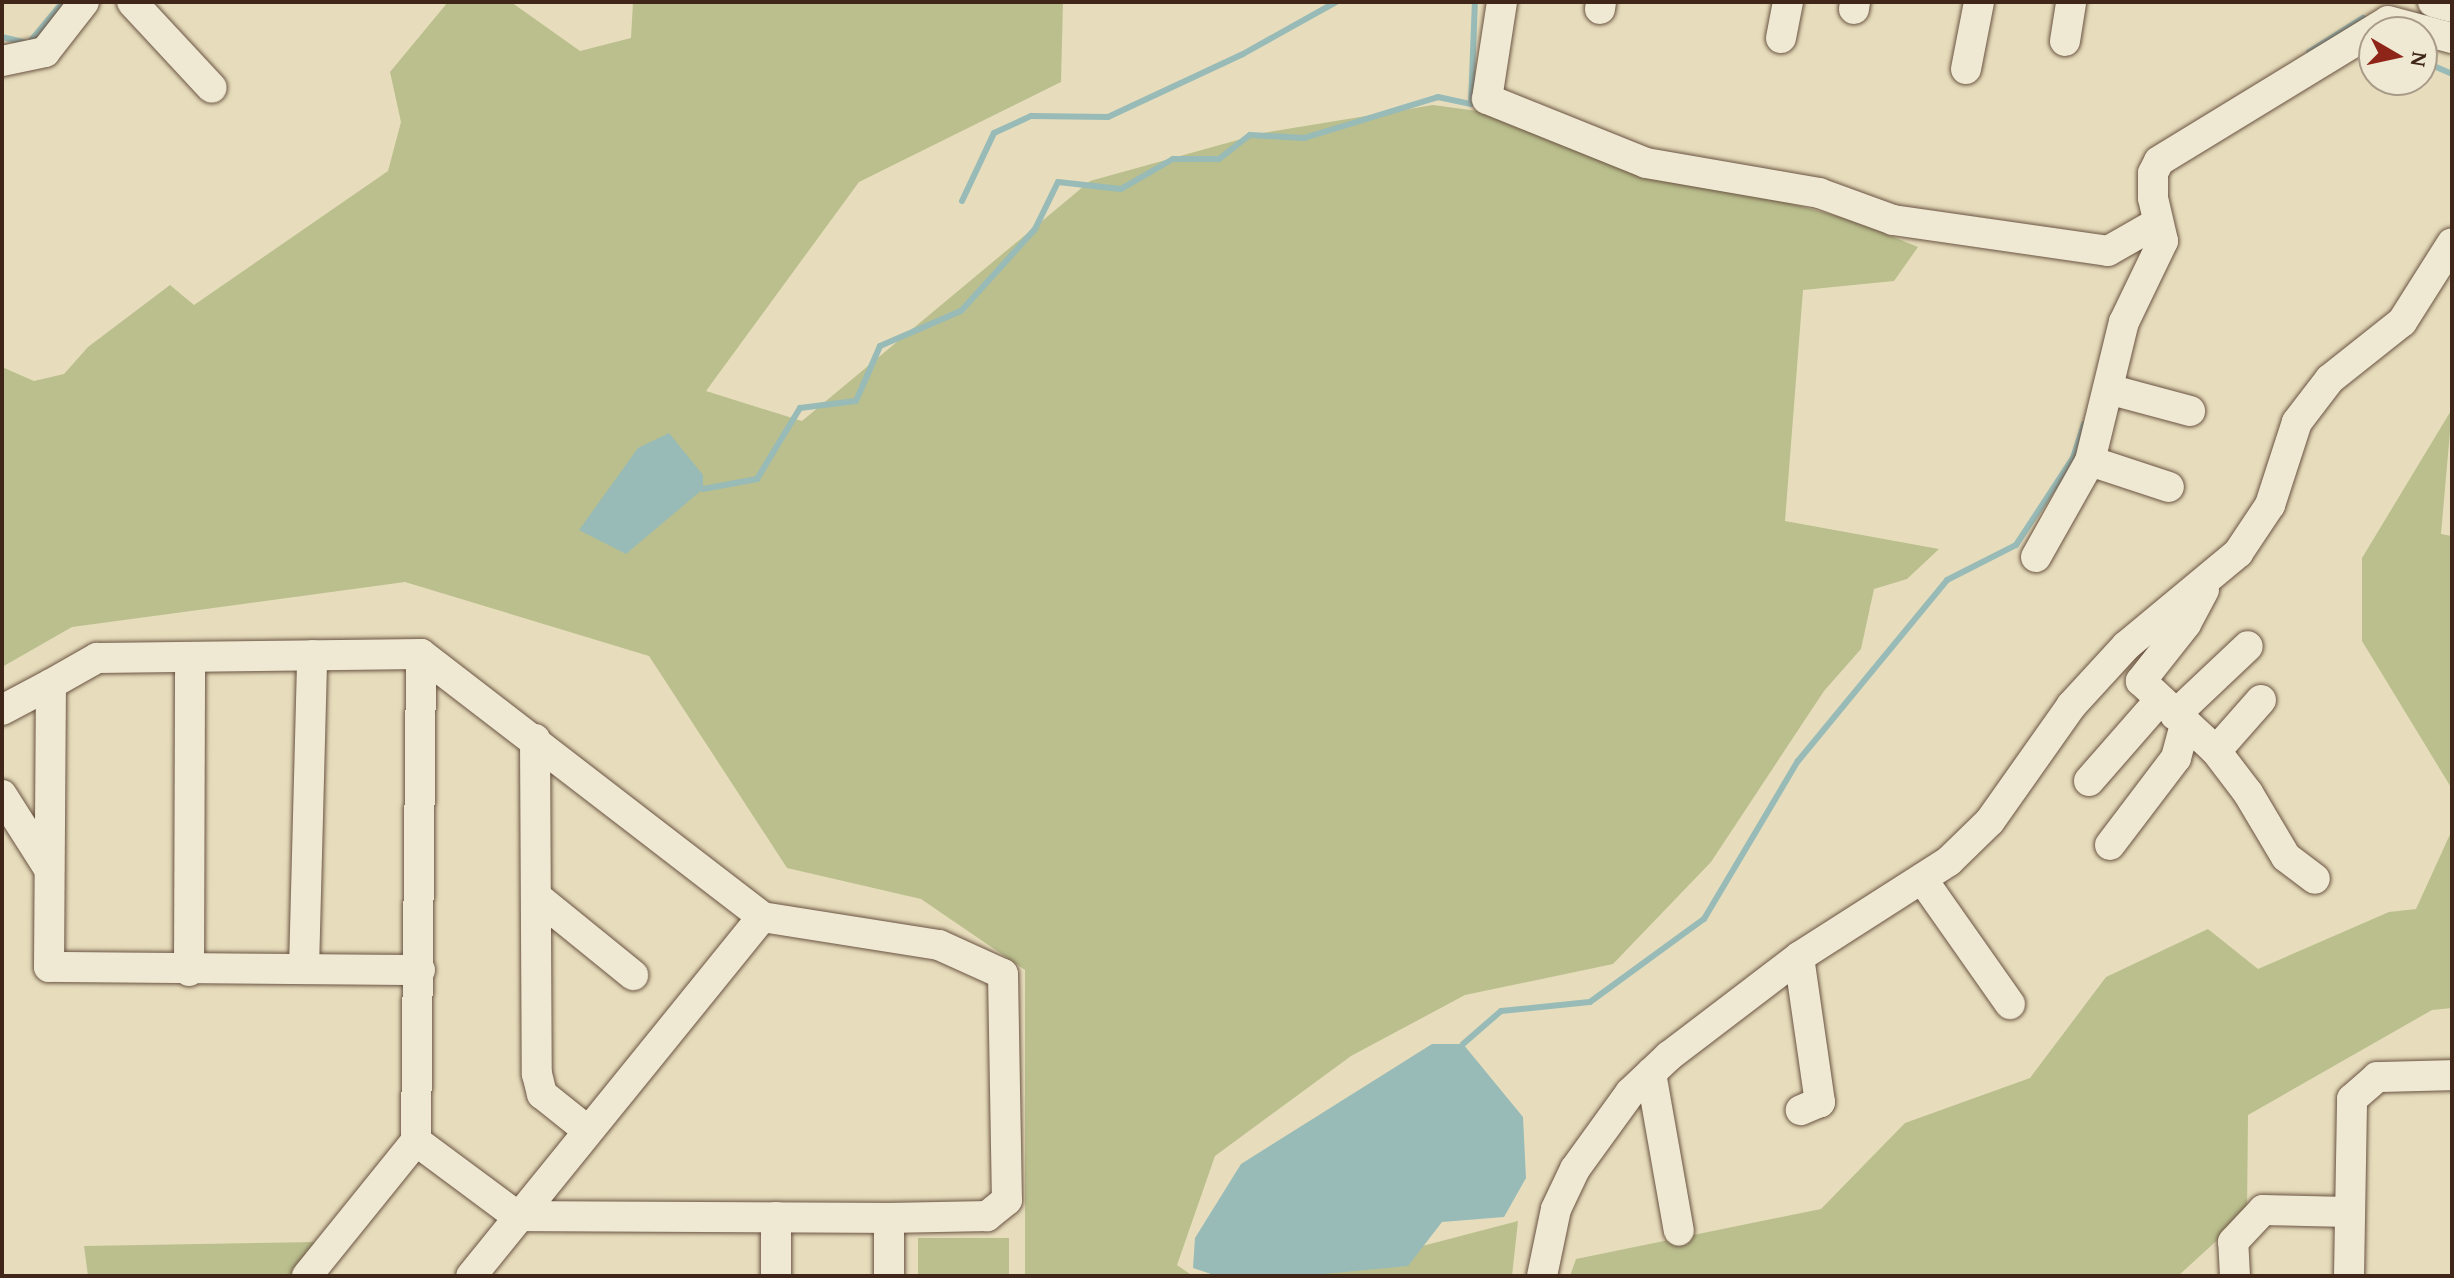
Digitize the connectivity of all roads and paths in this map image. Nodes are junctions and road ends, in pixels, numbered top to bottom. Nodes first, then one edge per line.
1 (84, 2) edge
2 (132, 2) edge
3 (1502, 2) edge
4 (1788, 2) edge
5 (1979, 2) edge
6 (2071, 2) edge
7 (2433, 2) edge
8 (2452, 7) edge
9 (1781, 38) dead end
10 (2452, 38) edge
11 (2065, 41) dead end
12 (2, 61) edge
13 (1966, 69) dead end
14 (212, 88) dead end
15 (2157, 223) junction
16 (2452, 243) edge
17 (2108, 389) junction
18 (2190, 411) dead end
19 (2090, 461) junction
20 (2169, 487) dead end
21 (2036, 557) dead end
22 (2211, 576) junction
23 (2248, 646) dead end
24 (421, 654) junction
25 (312, 655) junction
26 (190, 659) junction
27 (51, 684) junction
28 (2261, 700) dead end
29 (2, 710) edge
30 (2173, 713) junction
31 (535, 739) junction
32 (2216, 751) junction
33 (2089, 781) dead end
34 (2, 795) edge
35 (2110, 845) dead end
36 (49, 869) junction
37 (1922, 879) junction
38 (2315, 879) dead end
39 (537, 897) junction
40 (762, 917) junction
41 (1799, 957) junction
42 (304, 969) junction
43 (420, 970) junction
44 (189, 971) junction
45 (633, 975) dead end
46 (2010, 1004) dead end
47 (1651, 1073) junction
48 (2452, 1075) edge
49 (1801, 1110) dead end
50 (587, 1130) junction
51 (416, 1141) junction
52 (2349, 1212) junction
53 (517, 1216) junction
54 (776, 1217) junction
55 (889, 1218) junction
56 (1679, 1231) dead end
57 (307, 1276) edge
58 (471, 1276) edge
59 (776, 1276) edge
60 (889, 1276) edge
61 (1542, 1276) edge
62 (2235, 1276) edge
63 (2349, 1276) edge

1 - 12 street
2 - 14 street
3 - 15 street
4 - 9 street
5 - 13 street
6 - 11 street
7 - 8 street
10 - 15 street
15 - 17 street
16 - 22 street
17 - 18 street
17 - 19 street
19 - 20 street
19 - 21 street
22 - 30 street
22 - 37 street
23 - 30 street
24 - 25 street
24 - 31 street
24 - 43 street
25 - 26 street
25 - 42 street
26 - 27 street
26 - 44 street
27 - 29 street
27 - 36 street
28 - 32 street
30 - 32 street
30 - 33 street
30 - 35 street
31 - 39 street
31 - 40 street
32 - 38 street
34 - 36 street
36 - 44 street
37 - 41 street
37 - 46 street
39 - 45 street
39 - 50 street
40 - 50 street
40 - 55 street
41 - 47 street
41 - 49 street
42 - 43 street
42 - 44 street
43 - 51 street
47 - 56 street
47 - 61 street
48 - 52 street
50 - 53 street
51 - 53 street
51 - 57 street
52 - 62 street
52 - 63 street
53 - 54 street
53 - 58 street
54 - 55 street
54 - 59 street
55 - 60 street

